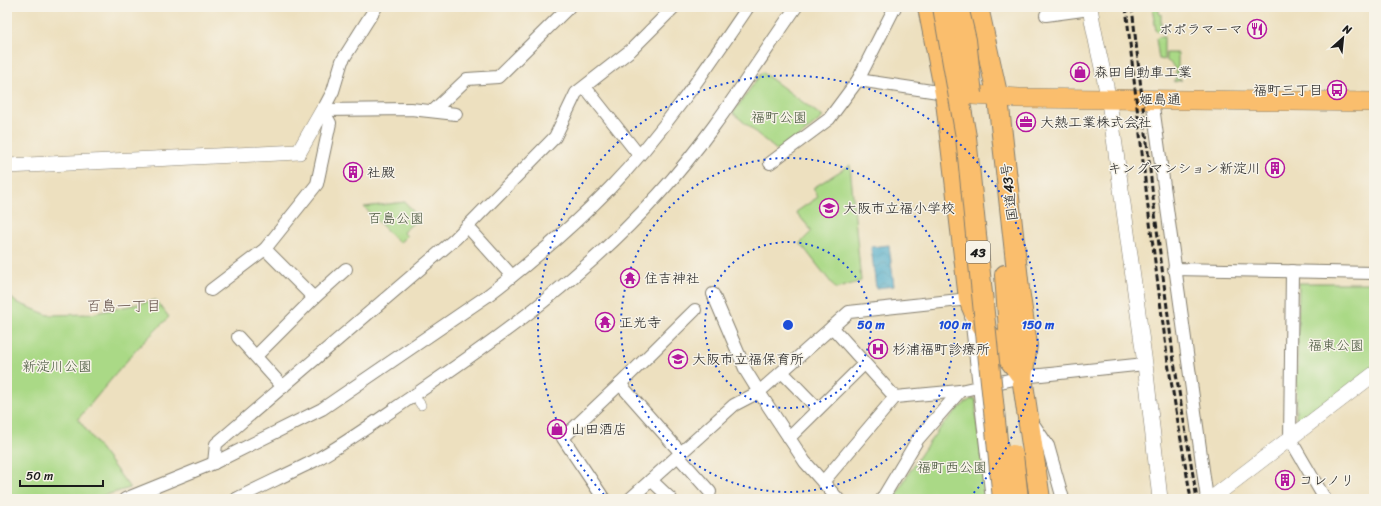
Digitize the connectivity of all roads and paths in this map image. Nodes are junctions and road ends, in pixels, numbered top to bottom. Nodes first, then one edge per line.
1 (376, 7) edge
2 (569, 7) edge
3 (674, 7) edge
4 (748, 7) edge
5 (796, 7) edge
6 (895, 7) edge
7 (928, 7) edge
8 (943, 7) edge
9 (958, 7) edge
10 (978, 7) edge
11 (1090, 8) edge
12 (1046, 15) dead end
13 (858, 80) junction
14 (585, 86) junction
15 (945, 93) junction
16 (992, 97) junction
17 (1109, 99) junction
18 (1152, 99) junction
19 (1374, 102) edge
20 (323, 110) junction
21 (434, 111) junction
22 (456, 114) dead end
23 (638, 154) junction
24 (770, 163) dead end
25 (7, 166) edge
26 (468, 226) junction
27 (265, 249) junction
28 (346, 269) dead end
29 (1174, 269) junction
30 (1292, 271) junction
31 (1374, 273) edge
32 (512, 276) junction
33 (211, 290) dead end
34 (713, 294) dead end
35 (314, 298) junction
36 (969, 299) junction
37 (695, 310) dead end
38 (832, 327) junction
39 (238, 337) dead end
40 (256, 356) junction
41 (864, 364) junction
42 (1145, 364) junction
43 (782, 372) junction
44 (1374, 374) edge
45 (1022, 377) junction
46 (620, 384) junction
47 (979, 386) junction
48 (283, 387) junction
49 (960, 391) junction
50 (759, 392) junction
51 (895, 397) junction
52 (818, 409) junction
53 (1027, 414) junction
54 (789, 438) junction
55 (1290, 439) junction
56 (679, 454) junction
57 (214, 462) junction
58 (651, 480) junction
59 (823, 482) junction
60 (710, 492) dead end
61 (125, 499) edge
62 (236, 499) edge
63 (604, 499) edge
64 (630, 499) edge
65 (671, 499) edge
66 (838, 499) edge
67 (882, 499) edge
68 (992, 499) edge
69 (1003, 499) edge
70 (1018, 499) edge
71 (1040, 499) edge
72 (1063, 499) edge
73 (1160, 499) edge
74 (1207, 499) edge
75 (1325, 499) edge

1 - 20 street
2 - 21 street
3 - 14 street
4 - 23 street
5 - 62 street
6 - 13 street
7 - 15 highway, 43
8 - 69 highway, 43, bridge
9 - 70 highway, 国道43号 / 43, bridge
10 - 16 highway
11 - 12 street
11 - 17 street
13 - 15 street
13 - 24 street
14 - 23 street
14 - 26 street
15 - 16 main road, 姫島通
15 - 36 highway, 43
16 - 17 main road, 姫島通
16 - 45 highway
17 - 18 main road, 姫島通
17 - 42 street
18 - 19 main road, 姫島通
18 - 29 street
20 - 21 street
20 - 25 street
20 - 27 street
21 - 22 street
23 - 32 street
26 - 32 street
26 - 48 street
27 - 33 street
27 - 35 street
28 - 35 street
29 - 30 street
29 - 74 street
30 - 31 street
30 - 55 street
32 - 57 street
34 - 50 street
35 - 40 street
36 - 38 street
36 - 45 highway, 43
36 - 47 street
37 - 46 street
38 - 41 street
38 - 43 street
39 - 40 street
40 - 48 street
41 - 51 street
41 - 52 street
42 - 45 street
42 - 73 street
43 - 50 street
43 - 52 street
44 - 55 street
45 - 47 street
45 - 53 highway, 43
46 - 56 street
46 - 63 street
47 - 49 street
47 - 68 street
48 - 57 street
49 - 51 street
49 - 67 street
50 - 54 street
50 - 56 street
51 - 59 street
52 - 54 street
53 - 71 highway, 43
53 - 72 street
54 - 59 street
55 - 74 street
55 - 75 street
56 - 58 street
56 - 60 street
57 - 61 street
58 - 64 street
58 - 65 street
59 - 66 street

